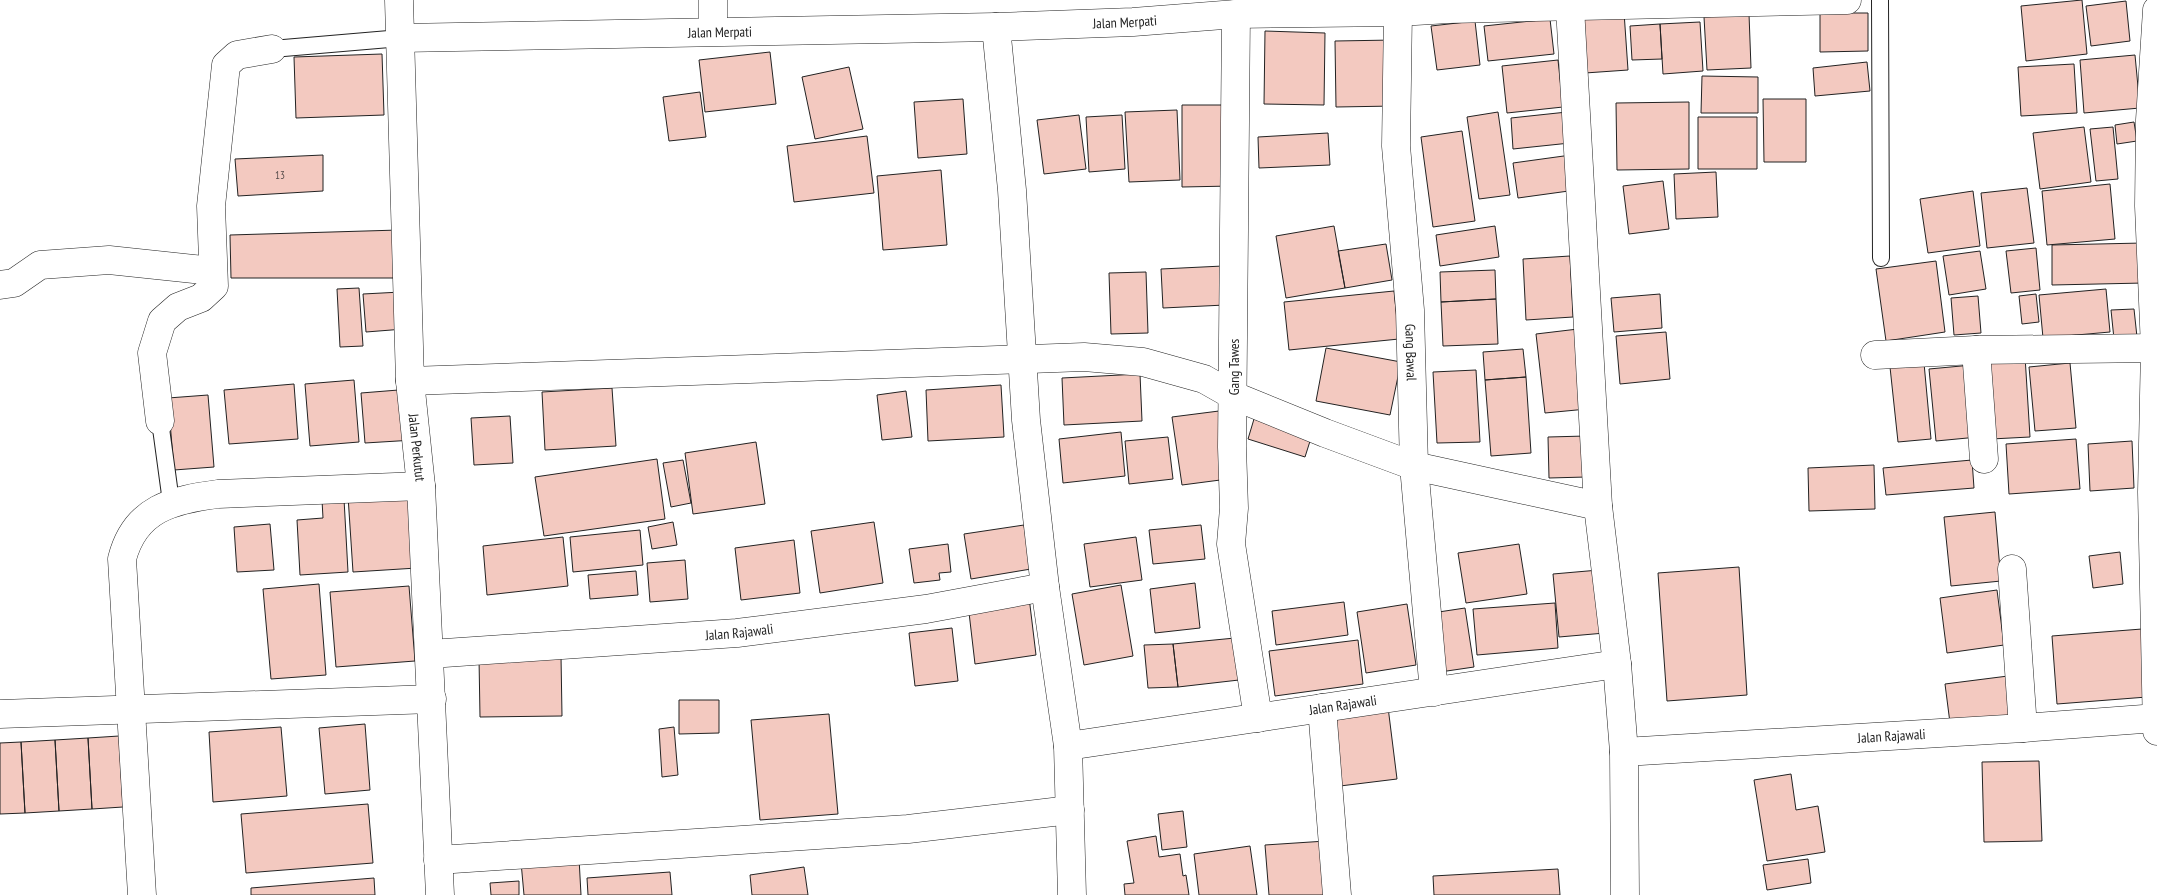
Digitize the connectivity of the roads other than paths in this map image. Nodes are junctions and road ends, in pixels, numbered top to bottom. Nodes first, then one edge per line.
1 (399, 0) edge
2 (713, 0) edge
3 (1847, 0) edge
4 (1880, 0) edge
5 (1773, 1) edge
6 (1598, 3) edge
7 (1449, 4) edge
8 (1570, 7) junction
9 (2157, 10) edge
10 (1133, 11) edge
11 (1398, 12) junction
12 (1236, 14) junction
13 (996, 27) junction
14 (714, 31) junction
15 (401, 38) junction
16 (272, 49) joint
17 (1881, 258) dead end
18 (213, 271) junction
19 (0, 285) edge
20 (2156, 348) edge
21 (1976, 350) junction
22 (1876, 355) dead end
23 (1022, 360) junction
24 (410, 381) junction
25 (1234, 396) junction
26 (160, 421) joint
27 (1984, 459) dead end
28 (1414, 466) junction
29 (421, 486) junction
30 (2154, 492) edge
31 (171, 502) junction
32 (1598, 506) junction
33 (2012, 568) dead end
34 (1045, 587) junction
35 (430, 654) junction
36 (1618, 664) junction
37 (1434, 692) junction
38 (432, 699) junction
39 (131, 708) junction
40 (1322, 708) junction
41 (0, 714) edge
42 (1258, 718) junction
43 (2157, 718) edge
44 (2023, 728) junction
45 (2157, 731) edge
46 (1068, 746) junction
47 (1624, 752) junction
48 (1070, 810) junction
49 (438, 860) junction
50 (142, 895) edge
51 (440, 895) edge
52 (1072, 895) edge
53 (1337, 895) edge
54 (1625, 895) edge

1 - 15 street, Jalan Perkutut
2 - 14 street
3 - 5 street, Jalan Merpati
4 - 17 lane
5 - 6 street, Jalan Merpati
6 - 8 street, Jalan Merpati
7 - 8 street, Jalan Merpati
7 - 11 street, Jalan Merpati
8 - 32 street
9 - 20 street
10 - 12 street, Jalan Merpati
10 - 13 street, Jalan Merpati
11 - 12 street, Jalan Merpati
11 - 28 street, Gang Bawal
12 - 25 street, Gang Tawes
13 - 14 street, Jalan Merpati
13 - 23 street
14 - 15 street, Jalan Merpati
15 - 16 lane
15 - 24 street, Jalan Perkutut
16 - 18 street
18 - 19 street
18 - 26 street
20 - 21 street
20 - 30 street
21 - 22 street
21 - 27 street
23 - 24 street
23 - 25 street
23 - 34 street
24 - 29 street, Jalan Perkutut
25 - 28 street
25 - 42 street, Gang Tawes
26 - 31 lane
28 - 32 street
28 - 37 street, Gang Bawal
29 - 31 street
29 - 35 street, Jalan Perkutut
30 - 43 street
31 - 39 street
32 - 36 street
33 - 44 street
34 - 35 street, Jalan Rajawali
34 - 46 street
35 - 38 street, Jalan Perkutut
36 - 37 street, Jalan Rajawali
36 - 47 street
37 - 40 street, Jalan Rajawali
38 - 39 street
38 - 49 street, Jalan Perkutut
39 - 41 street
39 - 50 street
40 - 42 street, Jalan Rajawali
40 - 53 street
42 - 46 street, Jalan Rajawali
43 - 44 street, Jalan Rajawali
43 - 45 street
44 - 47 street, Jalan Rajawali
46 - 48 street
47 - 54 street
48 - 49 street
48 - 52 street
49 - 51 street, Jalan Perkutut

